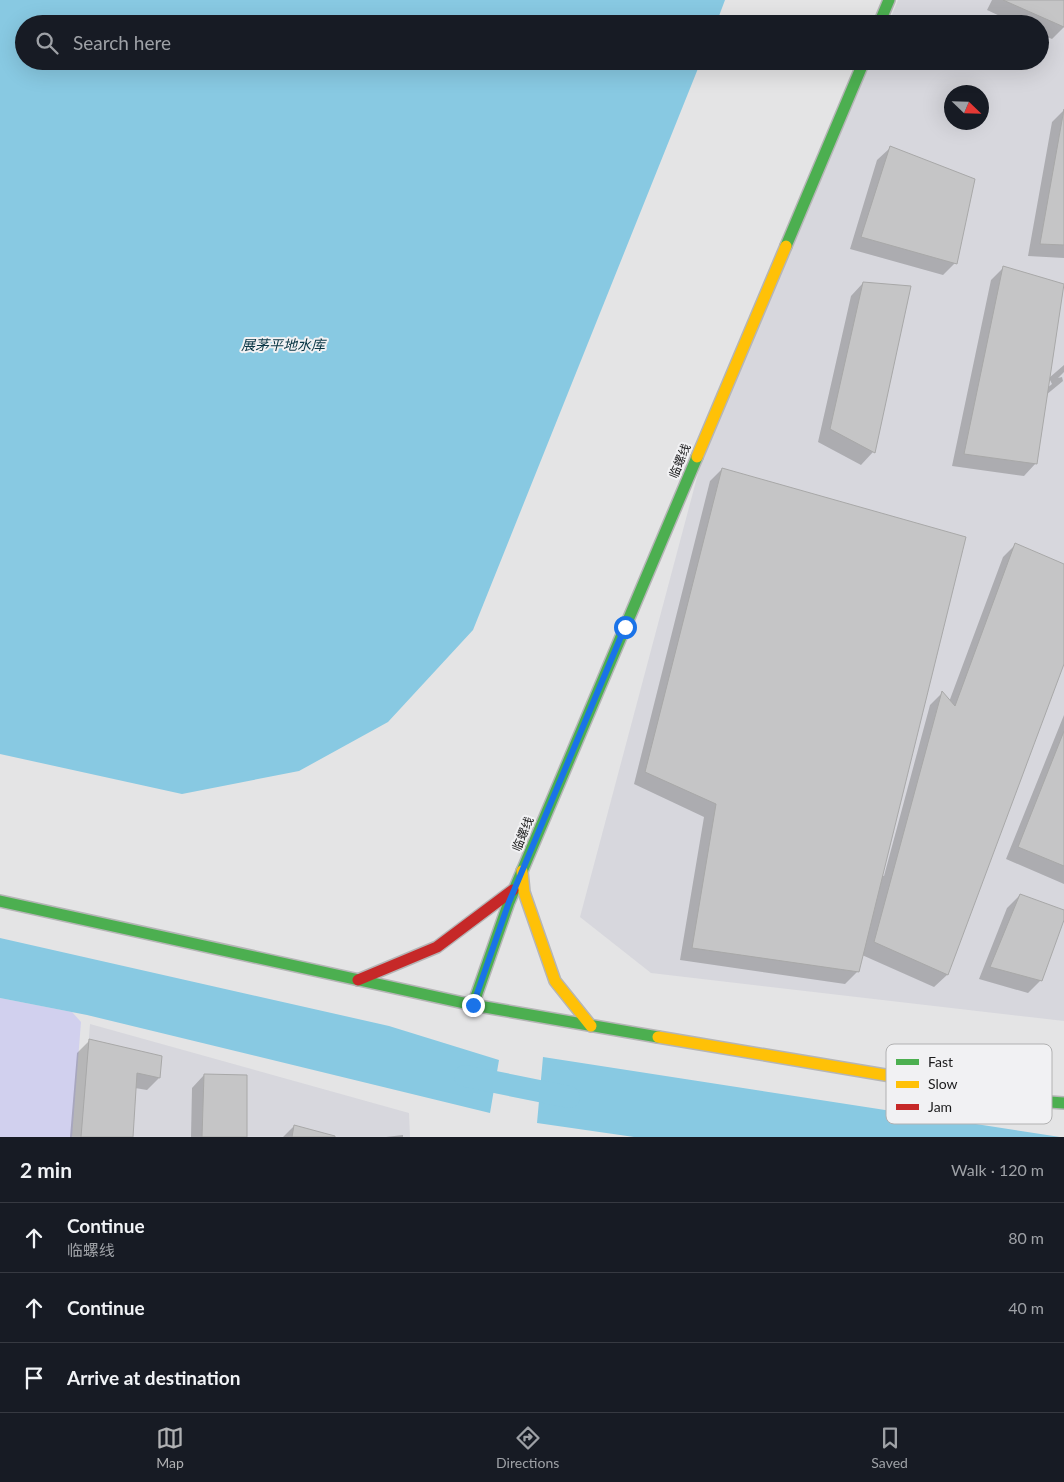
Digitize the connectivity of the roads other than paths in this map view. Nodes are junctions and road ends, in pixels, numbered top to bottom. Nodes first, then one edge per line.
1 (889, 0) edge
2 (883, 15) edge
3 (860, 70) edge
4 (522, 871) junction
5 (515, 889) junction
6 (0, 901) edge
7 (358, 980) junction
8 (473, 1005) junction
9 (592, 1026) junction
10 (886, 1076) edge

1 - 2 street
3 - 4 street, 临螺线
4 - 5 street, 临螺线
4 - 9 street
5 - 7 street
5 - 8 street, 临螺线
6 - 7 street
7 - 8 street
8 - 9 street
9 - 10 street

